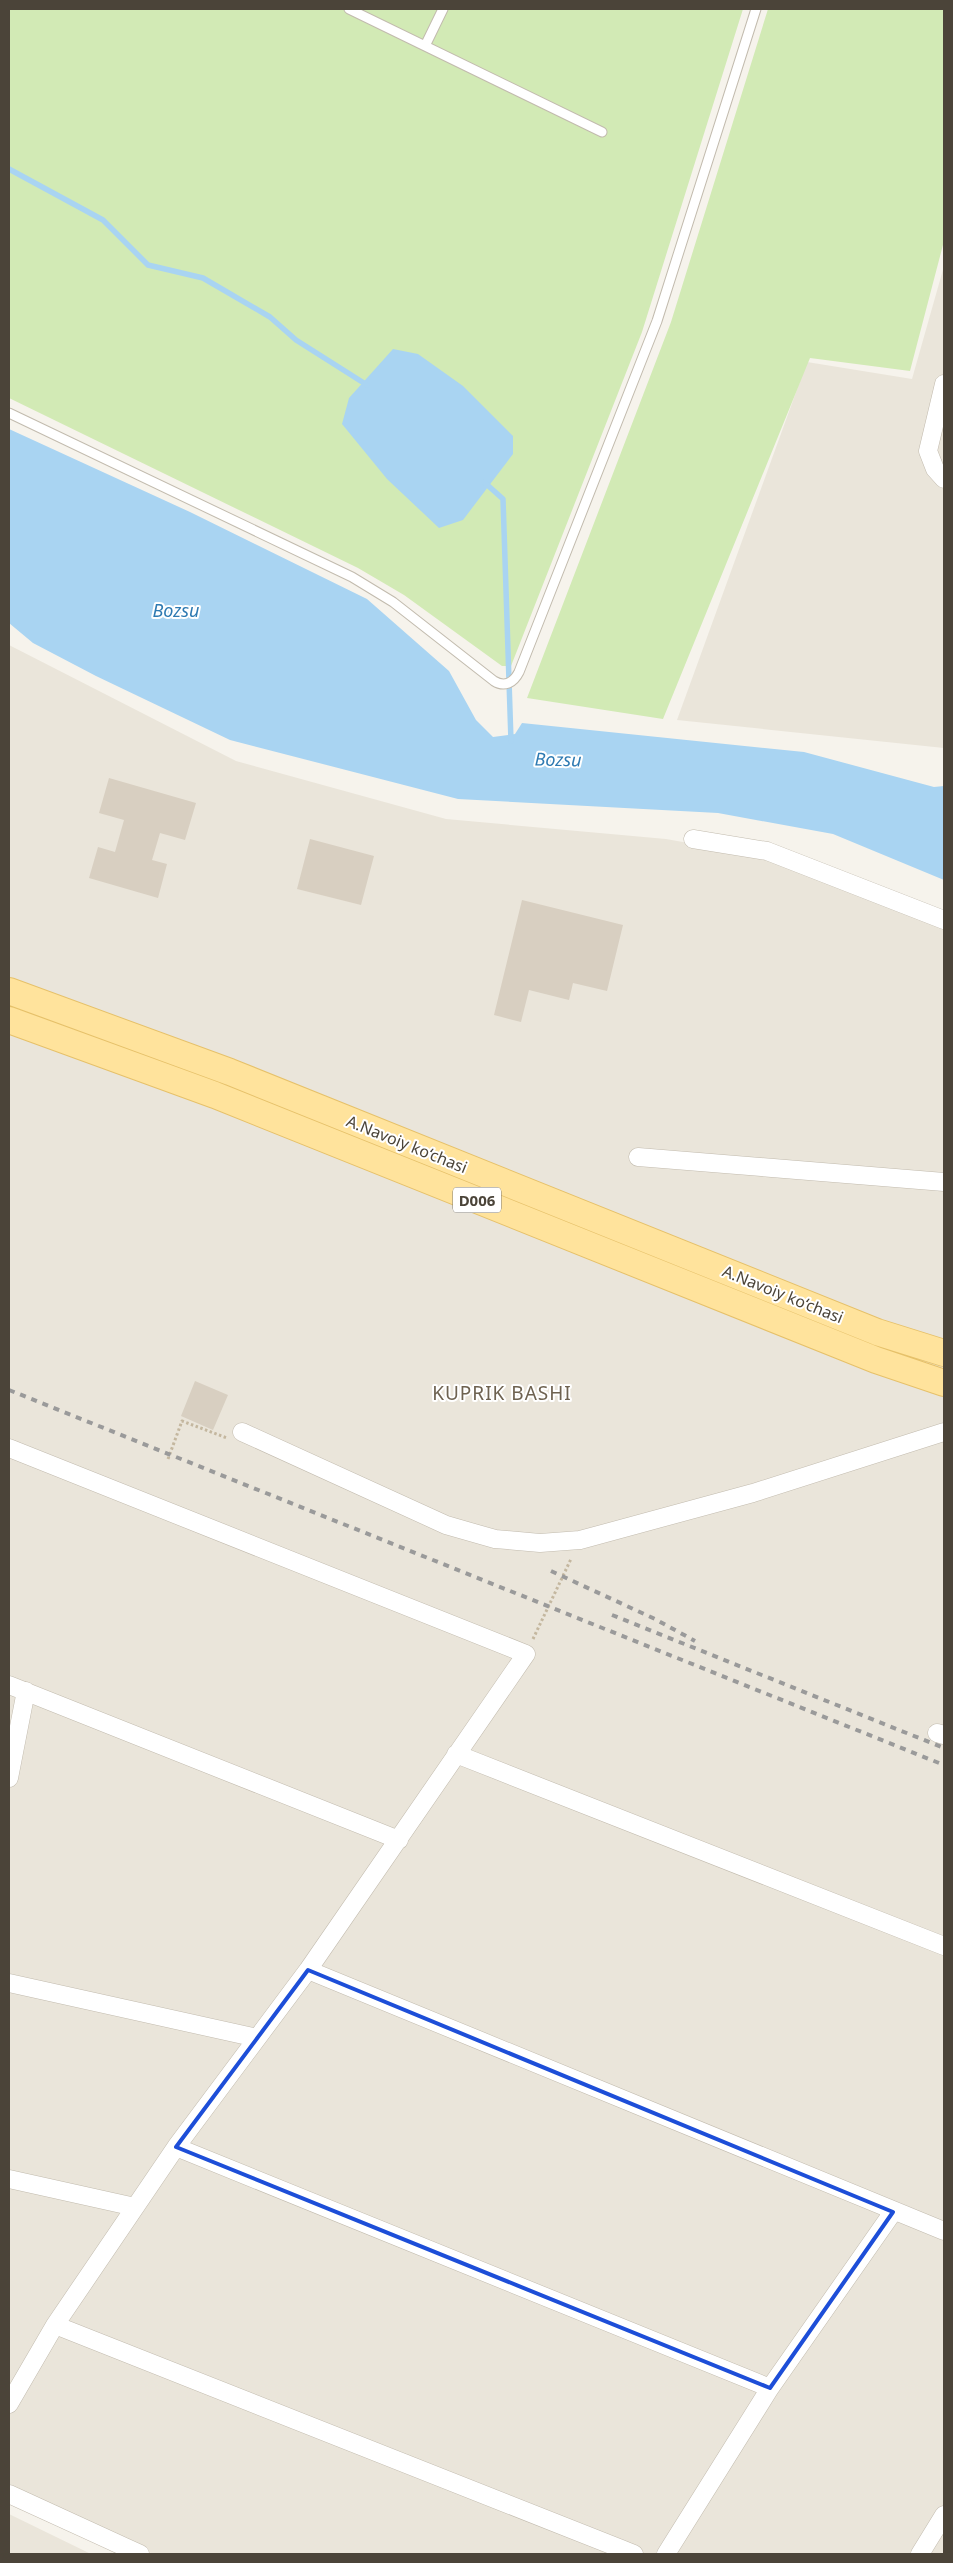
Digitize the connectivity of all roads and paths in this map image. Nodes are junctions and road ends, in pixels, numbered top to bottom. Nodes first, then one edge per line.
1 (349, 9) edge
2 (443, 9) edge
3 (756, 9) edge
4 (425, 46) junction
5 (602, 132) dead end
6 (944, 384) edge
7 (9, 413) edge
8 (944, 478) edge
9 (693, 839) dead end
10 (944, 920) edge
11 (9, 991) edge
12 (52, 1006) junction
13 (9, 1020) edge
14 (40, 1030) junction
15 (638, 1157) dead end
16 (944, 1182) edge
17 (944, 1353) edge
18 (944, 1383) edge
19 (242, 1432) joint
20 (944, 1432) edge
21 (9, 1448) edge
22 (168, 1459) dead end
23 (580, 1540) junction
24 (526, 1654) junction
25 (9, 1685) edge
26 (26, 1691) junction
27 (456, 1754) junction
28 (9, 1778) edge
29 (399, 1840) junction
30 (944, 1946) edge
31 (308, 1970) junction
32 (9, 1983) edge
33 (257, 2038) junction
34 (176, 2147) junction
35 (9, 2179) edge
36 (135, 2207) junction
37 (893, 2212) junction
38 (944, 2231) edge
39 (55, 2325) junction
40 (770, 2388) junction
41 (9, 2404) edge
42 (9, 2494) edge
43 (944, 2515) edge
44 (140, 2554) edge
45 (634, 2554) edge
46 (666, 2554) edge
47 (920, 2554) edge

1 - 4 lane
2 - 4 lane
3 - 7 lane
4 - 5 lane
6 - 8 street
9 - 10 street
11 - 12 main road, A.Navoiy ko‘chasi / D006
12 - 14 main road
12 - 17 main road, A.Navoiy ko‘chasi / D006
13 - 14 main road, D006
14 - 18 main road, D006
15 - 16 street
19 - 22 path
19 - 23 street
20 - 23 street
21 - 24 street
23 - 24 path
24 - 27 street
25 - 26 street
26 - 28 street
26 - 29 street
27 - 29 street
27 - 30 street
29 - 31 street
31 - 33 street
31 - 37 street
32 - 33 street
33 - 34 street
34 - 36 street
34 - 40 street
35 - 36 street
36 - 39 street
37 - 38 street
37 - 40 street
39 - 41 street
39 - 45 street
40 - 46 street
42 - 44 street
43 - 47 street

